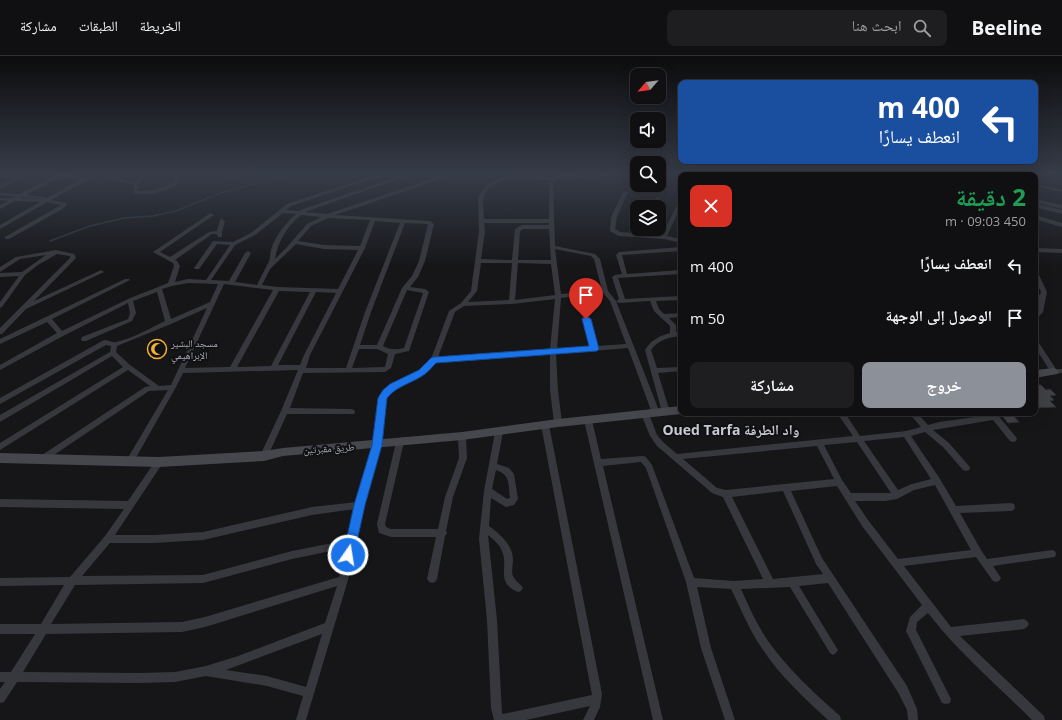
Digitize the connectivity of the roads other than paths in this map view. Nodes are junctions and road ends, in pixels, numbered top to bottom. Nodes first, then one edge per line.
1 (40, 205) edge
2 (63, 205) edge
3 (289, 205) edge
4 (320, 205) edge
5 (359, 205) edge
6 (480, 205) edge
7 (551, 205) edge
8 (620, 205) edge
9 (1038, 206) edge
10 (678, 207) edge
11 (281, 211) junction
12 (1062, 212) edge
13 (300, 213) junction
14 (211, 215) dead end
15 (326, 216) junction
16 (1038, 218) edge
17 (373, 220) junction
18 (222, 221) dead end
19 (403, 221) junction
20 (481, 221) junction
21 (551, 224) junction
22 (1062, 225) edge
23 (0, 227) edge
24 (219, 232) junction
25 (630, 235) edge
26 (652, 236) edge
27 (664, 237) junction
28 (7, 238) dead end
29 (678, 240) edge
30 (221, 242) junction
31 (294, 242) junction
32 (233, 244) junction
33 (552, 247) junction
34 (362, 248) junction
35 (678, 249) edge
36 (1038, 250) edge
37 (1062, 251) edge
38 (56, 252) junction
39 (248, 253) dead end
40 (170, 260) junction
41 (478, 261) junction
42 (515, 261) junction
43 (553, 262) junction
44 (271, 266) junction
45 (197, 268) dead end
46 (0, 270) edge
47 (101, 272) dead end
48 (678, 272) edge
49 (23, 274) junction
50 (625, 274) junction
51 (0, 275) edge
52 (1038, 279) edge
53 (127, 280) dead end
54 (207, 282) junction
55 (222, 282) junction
56 (231, 283) junction
57 (171, 284) junction
58 (259, 286) junction
59 (159, 288) junction
60 (405, 288) junction
61 (277, 289) junction
62 (314, 290) junction
63 (605, 290) junction
64 (340, 291) junction
65 (577, 294) junction
66 (558, 296) junction
67 (1038, 296) edge
68 (678, 298) edge
69 (652, 299) junction
70 (1043, 299) junction
71 (130, 300) junction
72 (623, 300) junction
73 (613, 301) junction
74 (512, 302) junction
75 (212, 303) junction
76 (463, 304) junction
77 (0, 306) edge
78 (20, 310) junction
79 (1038, 314) edge
80 (678, 315) edge
81 (663, 316) junction
82 (48, 319) junction
83 (169, 323) junction
84 (0, 332) edge
85 (61, 334) junction
86 (673, 334) junction
87 (678, 334) edge
88 (84, 339) dead end
89 (0, 342) edge
90 (114, 345) junction
91 (631, 346) junction
92 (1038, 346) edge
93 (379, 347) junction
94 (356, 348) junction
95 (594, 349) junction
96 (392, 351) junction
97 (553, 352) junction
98 (113, 353) junction
99 (434, 360) junction
100 (128, 367) junction
101 (274, 367) junction
102 (0, 368) edge
103 (232, 369) junction
104 (302, 369) junction
105 (678, 370) edge
106 (180, 371) junction
107 (348, 371) junction
108 (654, 371) junction
109 (1058, 372) edge
110 (1038, 374) edge
111 (156, 387) junction
112 (172, 387) junction
113 (0, 401) edge
114 (678, 410) edge
115 (285, 411) junction
116 (351, 412) dead end
117 (661, 412) junction
118 (645, 414) junction
119 (843, 416) edge
120 (916, 416) edge
121 (988, 416) edge
122 (994, 416) edge
123 (0, 419) edge
124 (588, 420) junction
125 (558, 424) junction
126 (545, 426) junction
127 (927, 429) junction
128 (499, 432) junction
129 (906, 434) junction
130 (462, 436) junction
131 (859, 438) junction
132 (1013, 439) dead end
133 (400, 442) junction
134 (819, 443) junction
135 (377, 445) junction
136 (0, 447) edge
137 (264, 456) junction
138 (675, 457) junction
139 (0, 458) edge
140 (42, 459) junction
141 (130, 461) junction
142 (159, 462) junction
143 (598, 463) junction
144 (492, 466) junction
145 (966, 468) dead end
146 (937, 480) junction
147 (839, 482) junction
148 (785, 487) junction
149 (488, 490) junction
150 (726, 494) junction
151 (897, 495) junction
152 (848, 497) junction
153 (0, 503) edge
154 (130, 505) junction
155 (360, 505) junction
156 (1011, 507) dead end
157 (953, 510) junction
158 (484, 527) junction
159 (443, 533) junction
160 (108, 539) junction
161 (351, 543) junction
162 (978, 552) junction
163 (1052, 554) dead end
164 (986, 563) junction
165 (897, 564) junction
166 (830, 578) junction
167 (996, 578) dead end
168 (432, 579) dead end
169 (343, 580) junction
170 (72, 581) junction
171 (0, 582) edge
172 (691, 582) junction
173 (792, 582) junction
174 (770, 583) junction
175 (734, 585) junction
176 (518, 588) dead end
177 (928, 606) junction
178 (1024, 624) dead end
179 (328, 627) junction
180 (0, 629) edge
181 (43, 630) junction
182 (950, 632) junction
183 (833, 650) dead end
184 (206, 671) junction
185 (0, 677) edge
186 (14, 677) junction
187 (309, 693) junction
188 (0, 698) edge
189 (596, 699) junction
190 (946, 699) dead end
191 (301, 720) edge
192 (502, 720) edge
193 (588, 720) edge
194 (658, 720) edge
195 (730, 720) edge
196 (836, 720) edge
197 (912, 720) edge
198 (1040, 720) edge

1 - 23 street
2 - 28 street
3 - 11 street
4 - 13 street
5 - 15 street
6 - 20 street
7 - 21 street
8 - 25 street
9 - 12 street
10 - 27 street
11 - 13 street
11 - 32 street
13 - 15 street
13 - 44 street
14 - 40 street
15 - 17 street
15 - 31 street
16 - 22 street
17 - 19 street
17 - 34 street
18 - 24 street
19 - 60 street
19 - 94 street
20 - 21 street
20 - 41 street
21 - 33 street
21 - 42 street
24 - 30 street
24 - 40 street
26 - 27 street
27 - 29 street
30 - 32 street
30 - 45 street
31 - 34 street
31 - 44 street
32 - 54 street
33 - 43 street
33 - 63 street
34 - 64 street
35 - 50 street
36 - 37 street
38 - 46 street
38 - 49 street
38 - 78 street
39 - 56 street
40 - 57 street
41 - 42 street
41 - 76 street
42 - 43 street
42 - 74 street
43 - 66 street
44 - 58 street
47 - 78 street
48 - 50 street
49 - 51 street
49 - 77 street
50 - 72 street
52 - 70 street
53 - 82 street
54 - 55 street
54 - 57 street
55 - 56 street
55 - 75 street
56 - 58 street
57 - 59 street
58 - 61 street
59 - 71 street
59 - 83 street
60 - 93 street
60 - 96 street
61 - 62 street
61 - 103 street
62 - 64 street
62 - 101 street
63 - 65 street
63 - 73 street
64 - 104 street
65 - 66 street
65 - 95 street
66 - 74 street
66 - 97 street
67 - 70 street
68 - 69 street
69 - 72 street
69 - 81 street
70 - 79 street
71 - 85 street
71 - 88 street
72 - 73 street
73 - 91 street
74 - 76 street
75 - 83 street
75 - 106 street
76 - 99 street
78 - 84 street
80 - 81 street
81 - 86 street
82 - 85 street
82 - 89 street
83 - 90 street
85 - 102 street
86 - 87 street
86 - 108 street
90 - 98 street
90 - 113 street
91 - 95 street
91 - 117 street
92 - 109 street
93 - 94 street
93 - 96 street
94 - 107 street
95 - 97 street
96 - 107 street
97 - 99 street
97 - 125 street
98 - 100 street
98 - 123 street
99 - 135 street
100 - 111 street
100 - 136 street
101 - 103 street
101 - 104 street
103 - 106 street
104 - 107 street
104 - 115 street
105 - 108 street
106 - 112 street
108 - 117 street
109 - 110 street
111 - 112 street
111 - 140 street
112 - 141 street
114 - 117 street, طريق مقبرتين
115 - 116 street
115 - 137 street
117 - 118 street, طريق مقبرتين
118 - 124 street, طريق مقبرتين
118 - 138 street
119 - 131 street
120 - 127 street
121 - 127 street
122 - 132 street
124 - 125 street, طريق مقبرتين
124 - 143 street
125 - 126 street, طريق مقبرتين
126 - 128 street, طريق مقبرتين
126 - 189 street
127 - 129 street
127 - 145 street
128 - 130 street, طريق مقبرتين
128 - 144 street
129 - 131 street
129 - 146 street
130 - 133 street, طريق مقبرتين
130 - 159 street
131 - 134 street
131 - 151 street
133 - 135 street, طريق مقبرتين
133 - 159 street
134 - 138 street
134 - 147 street
135 - 137 street, طريق مقبرتين
135 - 155 street
137 - 142 street, طريق مقبرتين
138 - 150 street
139 - 140 street, طريق مقبرتين
140 - 141 street, طريق مقبرتين
141 - 142 street, طريق مقبرتين
142 - 154 street
143 - 172 street
143 - 194 street
144 - 149 street
144 - 149 street
146 - 151 street
146 - 157 street
147 - 148 street
147 - 152 street
148 - 150 street
148 - 166 street
149 - 158 street
150 - 174 street
151 - 152 street
152 - 165 street
153 - 154 street
154 - 160 street
155 - 160 street
155 - 161 street
156 - 157 street
157 - 162 street
158 - 176 street
158 - 192 street
159 - 168 street
160 - 170 street
161 - 169 street
161 - 170 street
162 - 164 street
162 - 165 street
163 - 164 street
164 - 167 street
165 - 177 street
166 - 173 street
166 - 197 street
169 - 179 street
169 - 181 street
170 - 171 street
170 - 181 street
172 - 175 street
172 - 195 street
173 - 174 street
173 - 183 street
174 - 175 street
175 - 196 street
177 - 182 street
177 - 190 street
178 - 182 street
179 - 184 street
179 - 187 street
180 - 181 street
181 - 186 street
182 - 198 street
184 - 186 street
184 - 187 street
185 - 186 street
186 - 188 street
187 - 191 street
189 - 192 street
189 - 193 street

